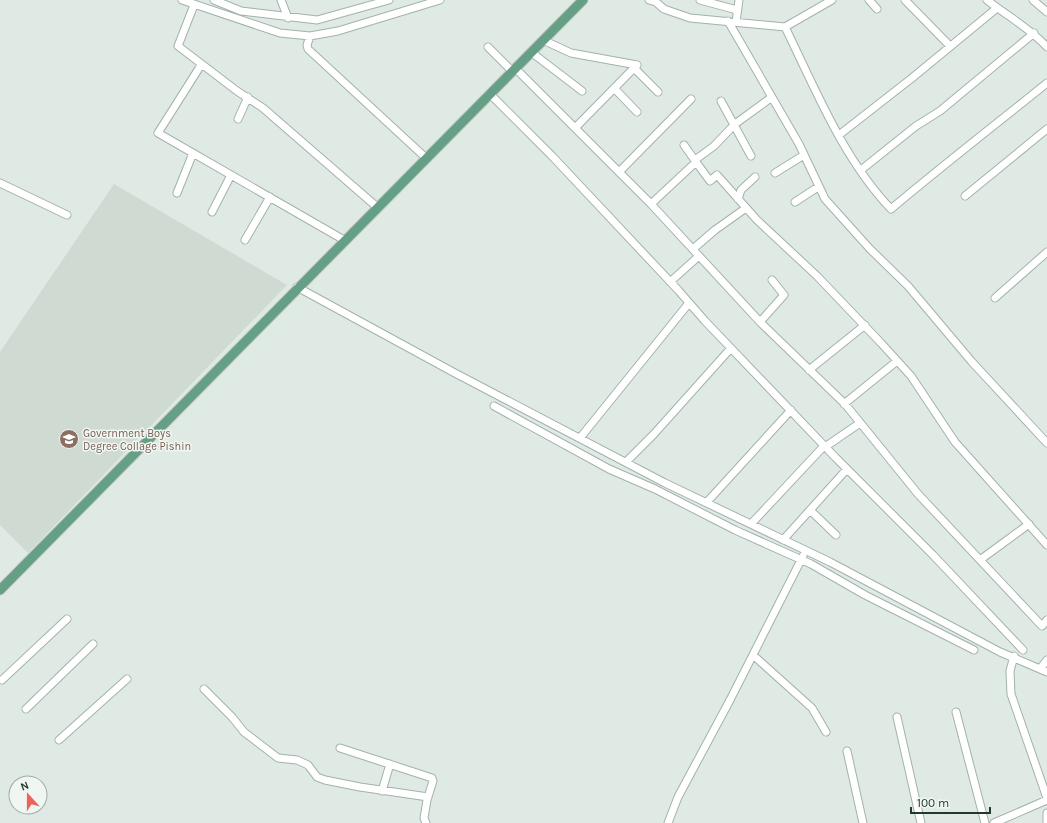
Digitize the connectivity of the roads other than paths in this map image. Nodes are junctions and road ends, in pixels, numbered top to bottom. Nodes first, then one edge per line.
1 (182, 0) edge
2 (214, 0) edge
3 (280, 0) edge
4 (389, 0) edge
5 (440, 0) edge
6 (583, 0) edge
7 (648, 0) edge
8 (700, 0) edge
9 (739, 0) edge
10 (832, 0) edge
11 (868, 0) edge
12 (905, 0) edge
13 (987, 0) edge
14 (1033, 0) edge
15 (368, 3) edge
16 (194, 5) junction
17 (997, 8) junction
18 (877, 9) dead end
19 (1047, 12) edge
20 (737, 16) junction
21 (288, 18) junction
22 (728, 21) junction
23 (785, 27) junction
24 (1034, 33) junction
25 (310, 36) junction
26 (543, 40) junction
27 (1046, 45) edge
28 (950, 46) junction
29 (488, 47) dead end
30 (531, 52) junction
31 (201, 65) junction
32 (634, 68) junction
33 (514, 70) junction
34 (1047, 83) edge
35 (614, 88) junction
36 (582, 91) dead end
37 (658, 92) dead end
38 (490, 94) junction
39 (248, 97) junction
40 (772, 97) junction
41 (691, 98) dead end
42 (721, 101) dead end
43 (637, 112) dead end
44 (238, 119) dead end
45 (735, 124) junction
46 (575, 128) junction
47 (1047, 128) edge
48 (839, 135) junction
49 (684, 145) dead end
50 (193, 153) junction
51 (804, 155) junction
52 (751, 156) dead end
53 (426, 158) junction
54 (695, 161) junction
55 (861, 170) junction
56 (619, 172) junction
57 (775, 173) dead end
58 (231, 175) junction
59 (755, 177) dead end
60 (0, 183) edge
61 (818, 187) junction
62 (177, 193) dead end
63 (965, 196) dead end
64 (270, 197) junction
65 (738, 199) junction
66 (795, 202) dead end
67 (651, 204) junction
68 (377, 207) junction
69 (746, 208) junction
70 (212, 212) dead end
71 (67, 214) dead end
72 (245, 240) dead end
73 (344, 240) junction
74 (693, 249) junction
75 (1047, 252) edge
76 (699, 256) junction
77 (772, 280) dead end
78 (670, 282) junction
79 (298, 287) junction
80 (995, 298) dead end
81 (689, 303) junction
82 (760, 322) junction
83 (865, 325) junction
84 (731, 348) junction
85 (897, 361) junction
86 (809, 370) junction
87 (844, 404) junction
88 (494, 406) dead end
89 (791, 410) junction
90 (860, 423) junction
91 (580, 438) junction
92 (1047, 442) edge
93 (825, 447) junction
94 (626, 462) junction
95 (848, 469) junction
96 (707, 502) junction
97 (810, 510) junction
98 (751, 524) junction
99 (1029, 524) junction
100 (836, 535) dead end
101 (783, 540) junction
102 (1046, 541) edge
103 (806, 551) junction
104 (801, 560) junction
105 (980, 560) junction
106 (0, 590) edge
107 (67, 618) dead end
108 (1047, 620) edge
109 (93, 644) dead end
110 (974, 650) dead end
111 (1023, 650) dead end
112 (753, 655) junction
113 (1014, 656) junction
114 (1047, 660) edge
115 (1044, 671) edge
116 (128, 679) dead end
117 (2, 680) dead end
118 (204, 689) dead end
119 (26, 709) dead end
120 (956, 712) dead end
121 (897, 717) dead end
122 (826, 732) dead end
123 (59, 740) dead end
124 (340, 748) dead end
125 (846, 751) dead end
126 (390, 764) junction
127 (382, 791) junction
128 (428, 797) junction
129 (1047, 799) edge
130 (1047, 813) edge
131 (426, 823) edge
132 (668, 823) edge
133 (863, 823) edge
134 (921, 823) edge
135 (985, 823) edge
136 (994, 823) edge
137 (1047, 823) edge

1 - 16 street
2 - 21 street
3 - 21 street
4 - 15 street
5 - 25 street
6 - 26 main road
7 - 22 street
8 - 20 street
9 - 20 street
10 - 23 street
11 - 18 street
12 - 28 street
13 - 17 street
14 - 19 street
15 - 21 street
16 - 25 street
16 - 31 street
17 - 24 street
17 - 28 street
20 - 22 street
20 - 23 street
22 - 40 street
23 - 48 street
24 - 27 street
24 - 55 street
25 - 53 street
26 - 30 main road
26 - 32 street
28 - 48 street
29 - 33 street
30 - 33 main road
30 - 36 street
31 - 39 street
31 - 50 street
32 - 35 street
32 - 37 street
33 - 38 main road
33 - 46 street
34 - 55 street
35 - 43 street
35 - 46 street
38 - 53 main road
38 - 78 street
39 - 44 street
39 - 68 street
40 - 45 street
40 - 51 street
41 - 56 street
42 - 45 street
45 - 52 street
45 - 54 street
46 - 56 street
47 - 63 street
48 - 55 street
49 - 54 street
50 - 58 street
50 - 62 street
51 - 57 street
51 - 61 street
53 - 68 main road
54 - 65 street
54 - 67 street
56 - 67 street
58 - 64 street
58 - 70 street
59 - 65 street
60 - 71 street
61 - 66 street
61 - 92 street
64 - 72 street
64 - 73 street
65 - 69 street
67 - 74 street
68 - 73 main road
69 - 74 street
69 - 83 street
73 - 79 main road
74 - 76 street
75 - 80 street
76 - 78 street
76 - 82 street
77 - 82 street
78 - 81 street
79 - 91 street
79 - 106 main road
81 - 84 street
81 - 91 street
82 - 86 street
83 - 85 street
83 - 86 street
84 - 89 street
84 - 94 street
85 - 87 street
85 - 99 street
86 - 87 street
87 - 90 street
88 - 104 street
89 - 93 street
89 - 96 street
90 - 93 street
90 - 105 street
91 - 94 street
93 - 95 street
93 - 98 street
94 - 96 street
95 - 97 street
95 - 111 street
96 - 98 street
97 - 100 street
97 - 101 street
98 - 101 street
99 - 102 street
99 - 105 street
101 - 103 street
103 - 104 street
103 - 113 street
104 - 110 street
104 - 112 street
105 - 108 street
107 - 117 street
109 - 119 street
112 - 122 street
112 - 132 street
113 - 115 street
113 - 129 street
114 - 115 street
116 - 123 street
118 - 127 street
120 - 135 street
121 - 134 street
124 - 126 street
125 - 133 street
126 - 127 street
126 - 128 street
127 - 128 street
128 - 131 street
129 - 136 street
130 - 137 street

